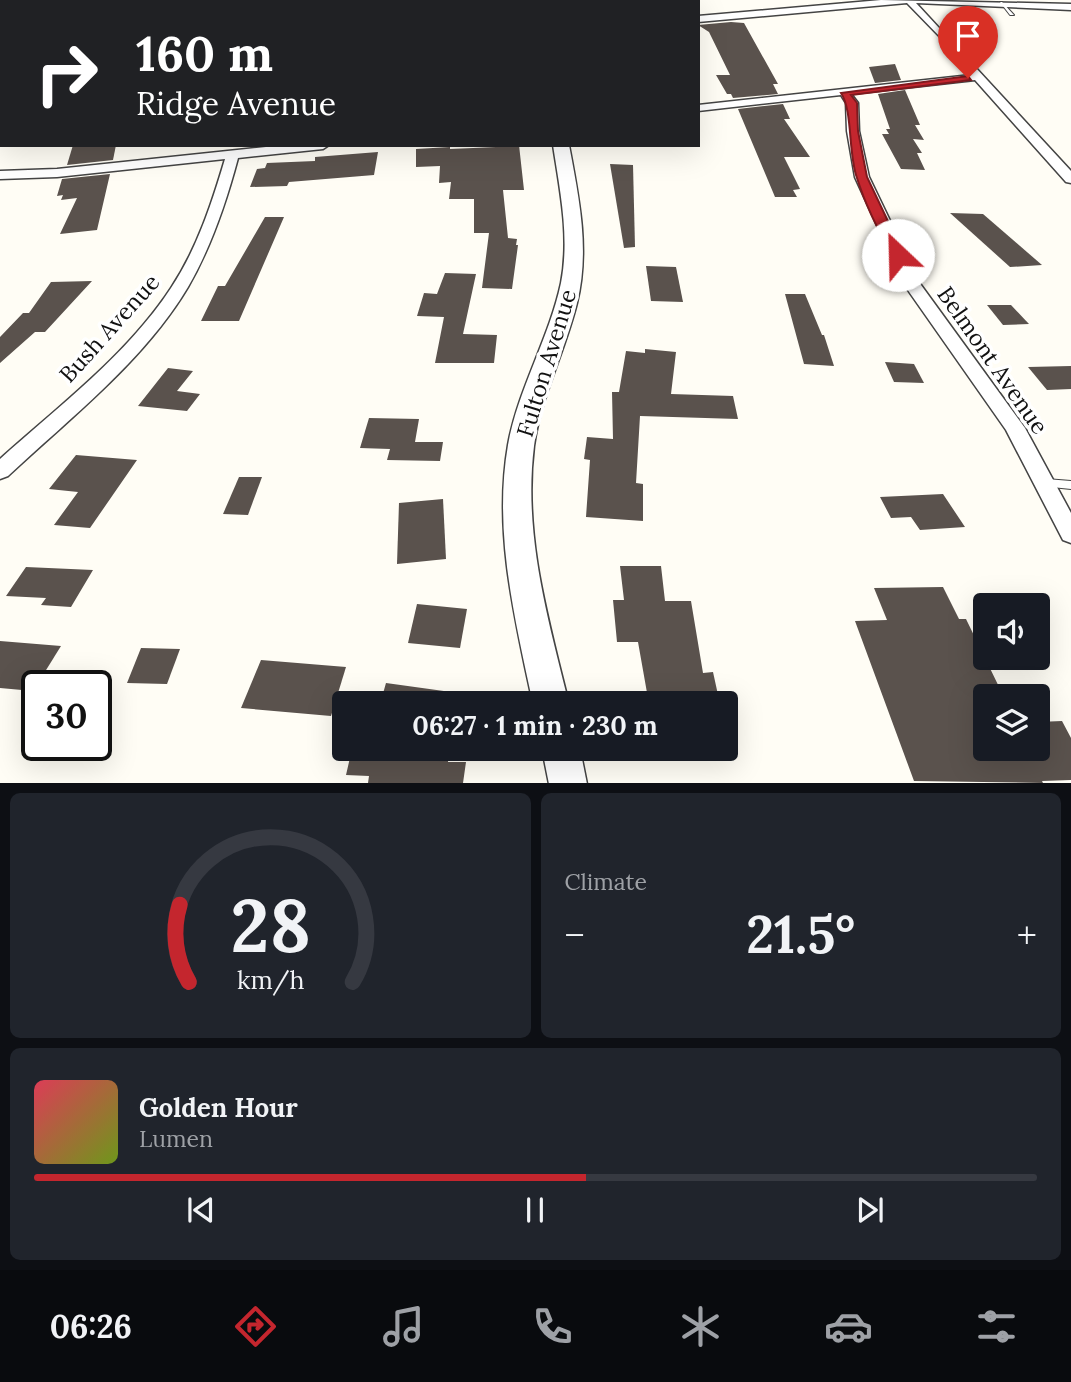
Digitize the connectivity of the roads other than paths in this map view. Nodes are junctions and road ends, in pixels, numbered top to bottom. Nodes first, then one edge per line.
1 (909, 0) edge
2 (1001, 3) junction
3 (1071, 6) edge
4 (1012, 14) dead end
5 (700, 19) edge
6 (978, 77) junction
7 (845, 93) junction
8 (700, 108) edge
9 (303, 147) edge
10 (561, 147) edge
11 (233, 154) junction
12 (0, 176) edge
13 (1071, 179) edge
14 (0, 471) edge
15 (1046, 483) junction
16 (1071, 485) edge
17 (1071, 534) edge
18 (548, 691) edge
19 (563, 761) edge
20 (568, 783) edge

1 - 2 street
1 - 5 street
1 - 6 street
2 - 3 street
2 - 4 lane
6 - 7 street
6 - 13 street
7 - 8 street
7 - 15 street, Belmont Avenue
9 - 11 street
10 - 18 street, Fulton Avenue
11 - 12 street
11 - 14 street, Bush Avenue
15 - 16 lane
15 - 17 street, Belmont Avenue
19 - 20 street

